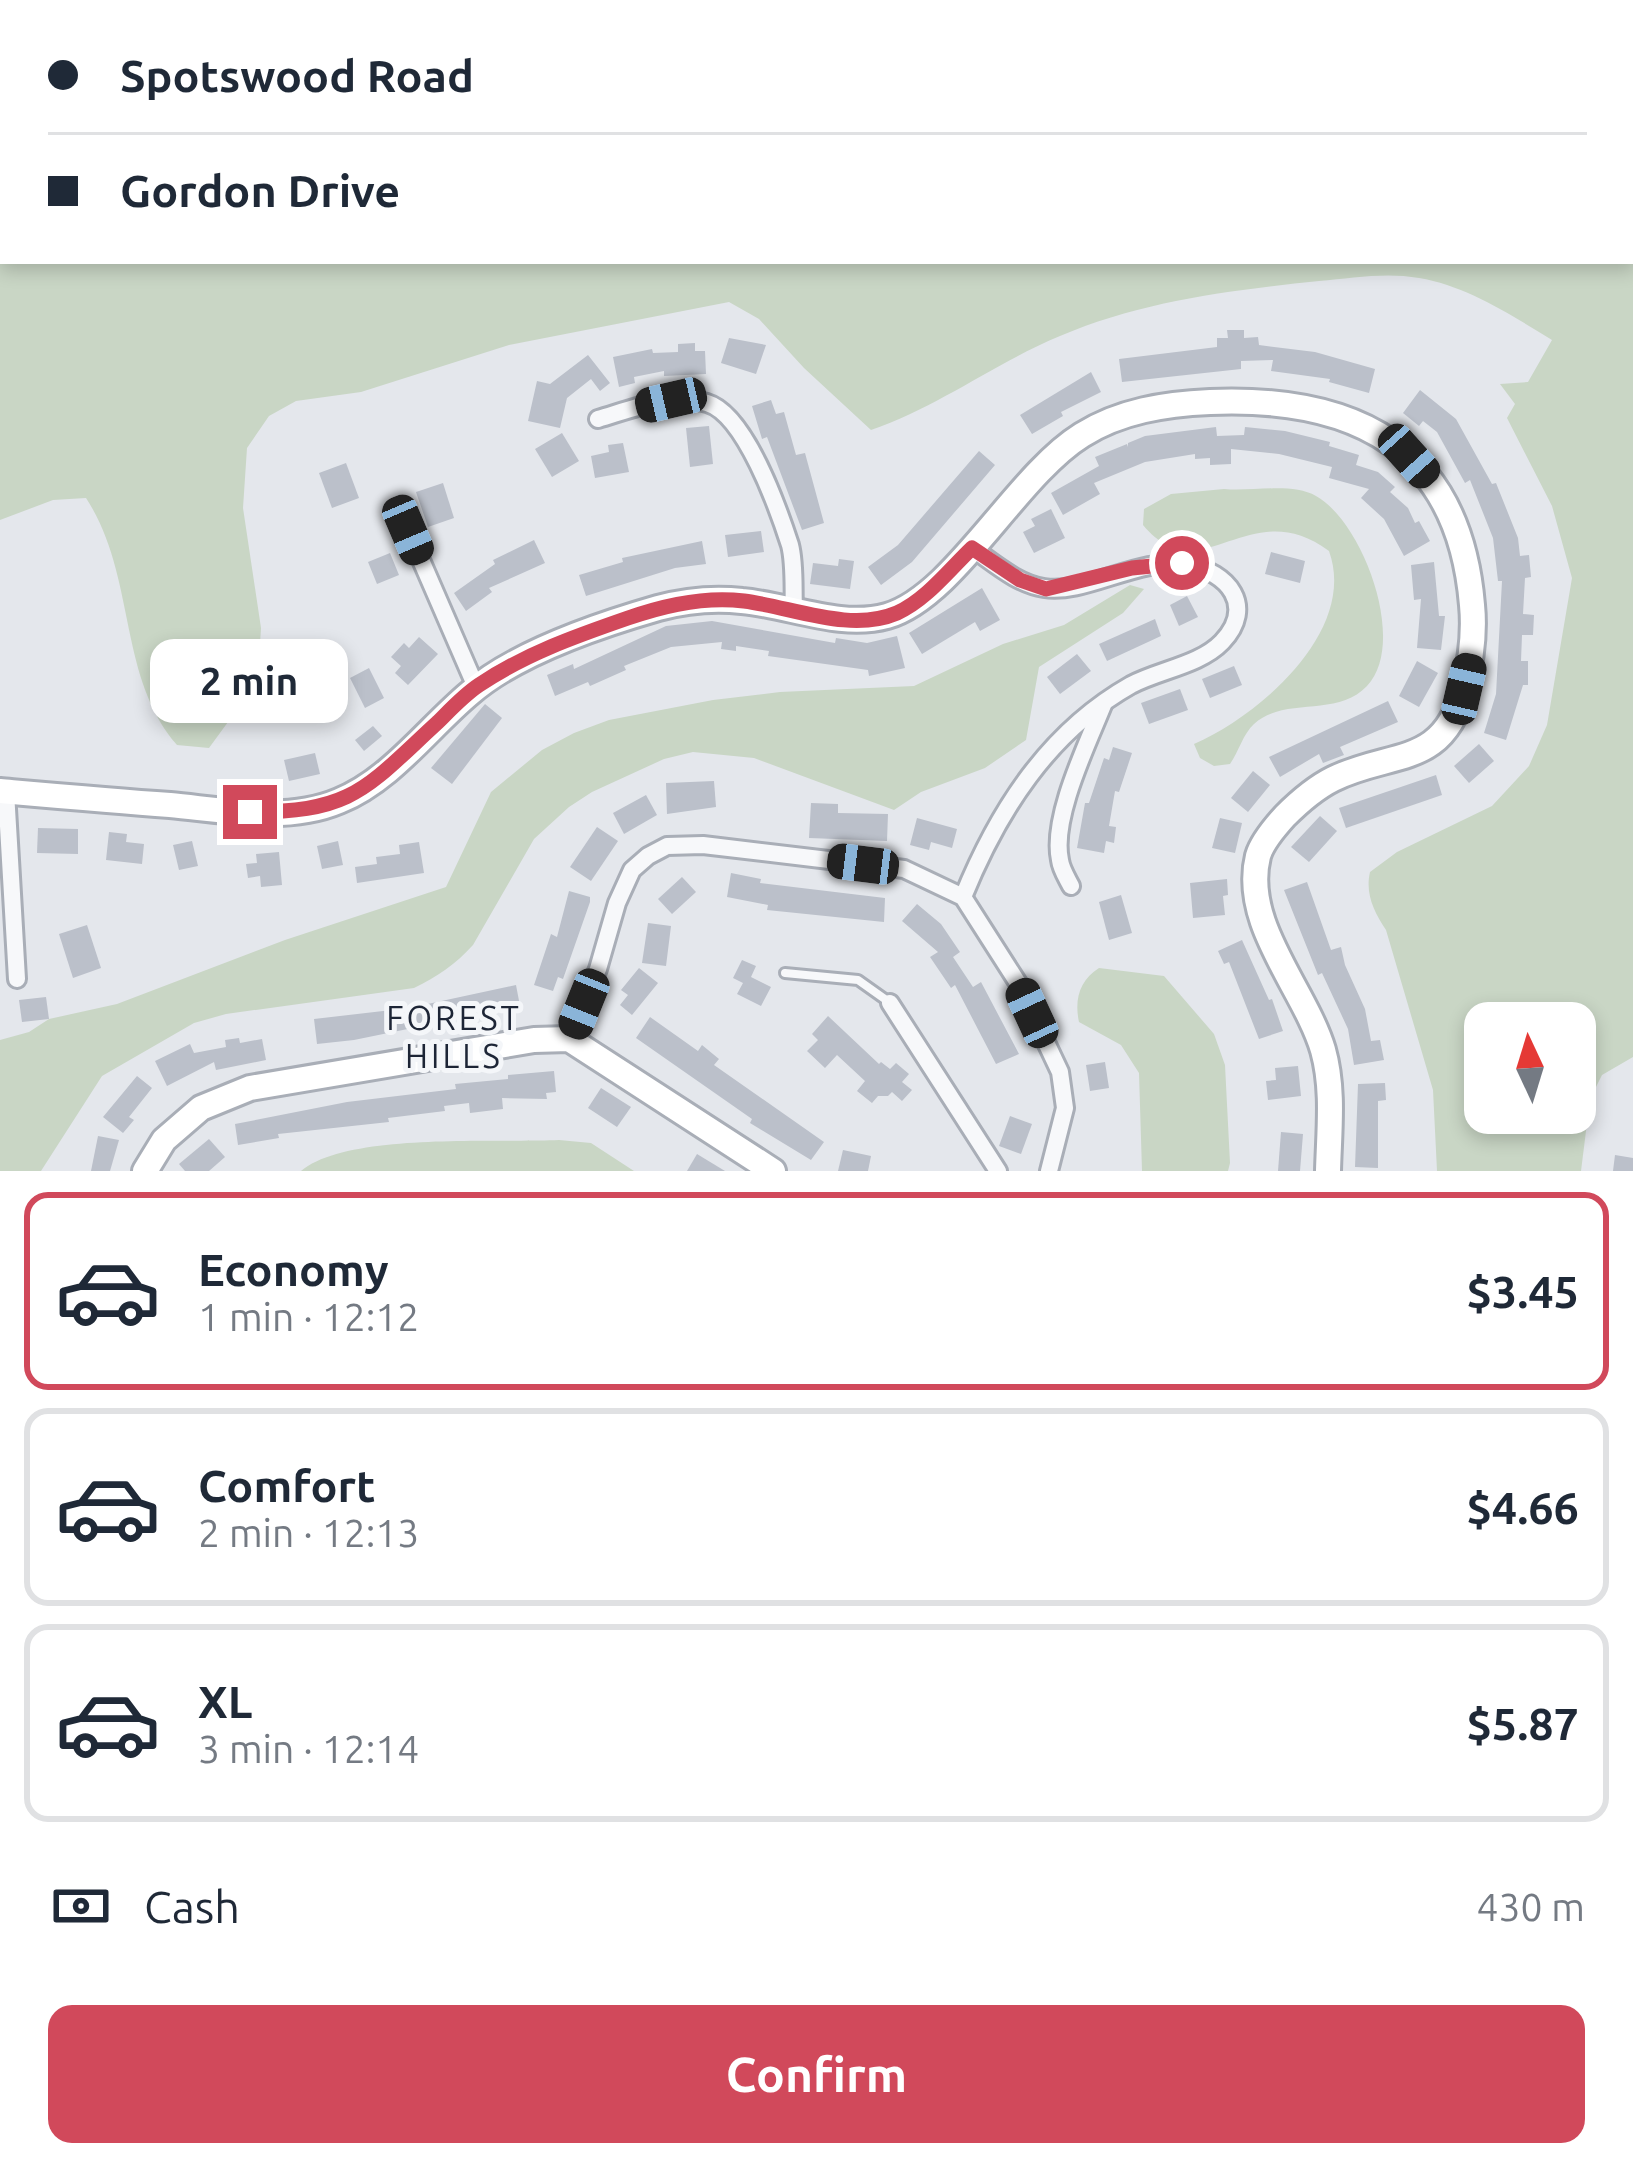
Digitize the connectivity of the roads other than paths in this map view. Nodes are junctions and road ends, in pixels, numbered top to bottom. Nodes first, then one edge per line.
1 (598, 419) dead end
2 (408, 530) dead end
3 (972, 548) junction
4 (794, 610) junction
5 (476, 687) junction
6 (1103, 704) junction
7 (3, 792) edge
8 (1071, 886) dead end
9 (963, 897) junction
10 (785, 974) dead end
11 (17, 979) dead end
12 (890, 1003) joint
13 (569, 1039) junction
14 (145, 1171) edge
15 (773, 1171) edge
16 (998, 1171) edge
17 (1049, 1171) edge
18 (1328, 1171) edge

1 - 4 street
2 - 5 street
3 - 4 street
3 - 6 street
3 - 18 street
4 - 5 street
5 - 7 street
6 - 8 street
6 - 9 street
7 - 11 street
9 - 13 street
9 - 17 street
10 - 12 lane
12 - 16 street
13 - 14 street
13 - 15 street

